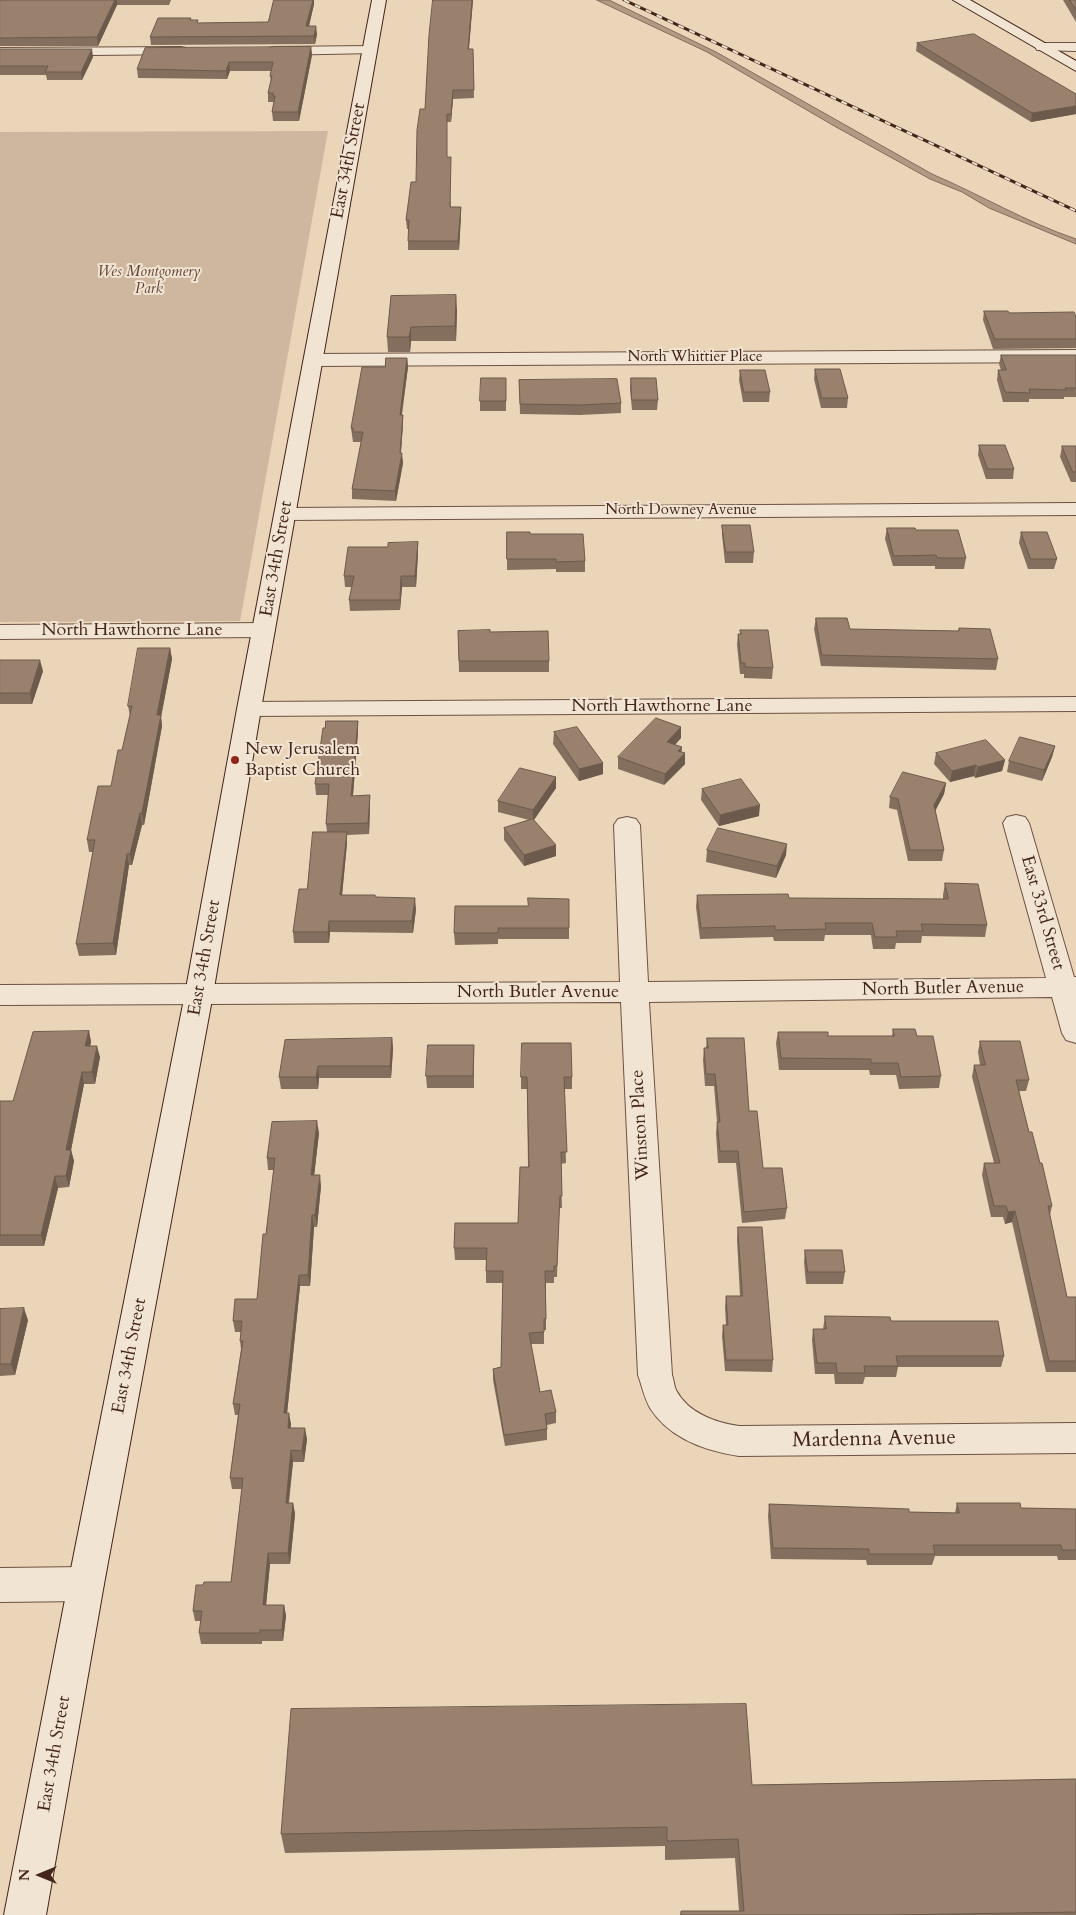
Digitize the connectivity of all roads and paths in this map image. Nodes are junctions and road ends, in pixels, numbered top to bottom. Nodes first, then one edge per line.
1 (379, 0) edge
2 (960, 0) edge
3 (1042, 47) junction
4 (1076, 47) edge
5 (370, 50) junction
6 (195, 51) edge
7 (263, 51) edge
8 (0, 52) edge
9 (1076, 67) edge
10 (1076, 356) edge
11 (313, 360) junction
12 (1076, 509) edge
13 (286, 514) junction
14 (264, 630) junction
15 (0, 632) edge
16 (1076, 704) edge
17 (249, 710) junction
18 (1016, 823) dead end
19 (627, 825) dead end
20 (1070, 987) edge
21 (636, 992) junction
22 (199, 994) junction
23 (0, 995) edge
24 (1076, 1033) edge
25 (678, 1416) joint
26 (1076, 1438) edge
27 (86, 1584) junction
28 (0, 1585) edge
29 (25, 1915) edge

1 - 5 street, East 34th Street
2 - 3 street
3 - 4 street
3 - 9 street
5 - 7 street
5 - 11 street, East 34th Street
6 - 8 street
10 - 11 street, North Whittier Place
11 - 13 street, East 34th Street
12 - 13 street, North Downey Avenue
13 - 14 street, East 34th Street
14 - 15 street, North Hawthorne Lane
14 - 17 street, East 34th Street
16 - 17 street, North Hawthorne Lane
17 - 22 street, East 34th Street
18 - 20 street, East 33rd Street
19 - 21 street, Winston Place
20 - 21 street, North Butler Avenue
20 - 24 street, East 33rd Street
21 - 22 street, North Butler Avenue
21 - 25 street, Winston Place
22 - 23 street, North Butler Avenue
22 - 27 street, East 34th Street
25 - 26 street, Mardenna Avenue
27 - 28 street
27 - 29 street, East 34th Street

